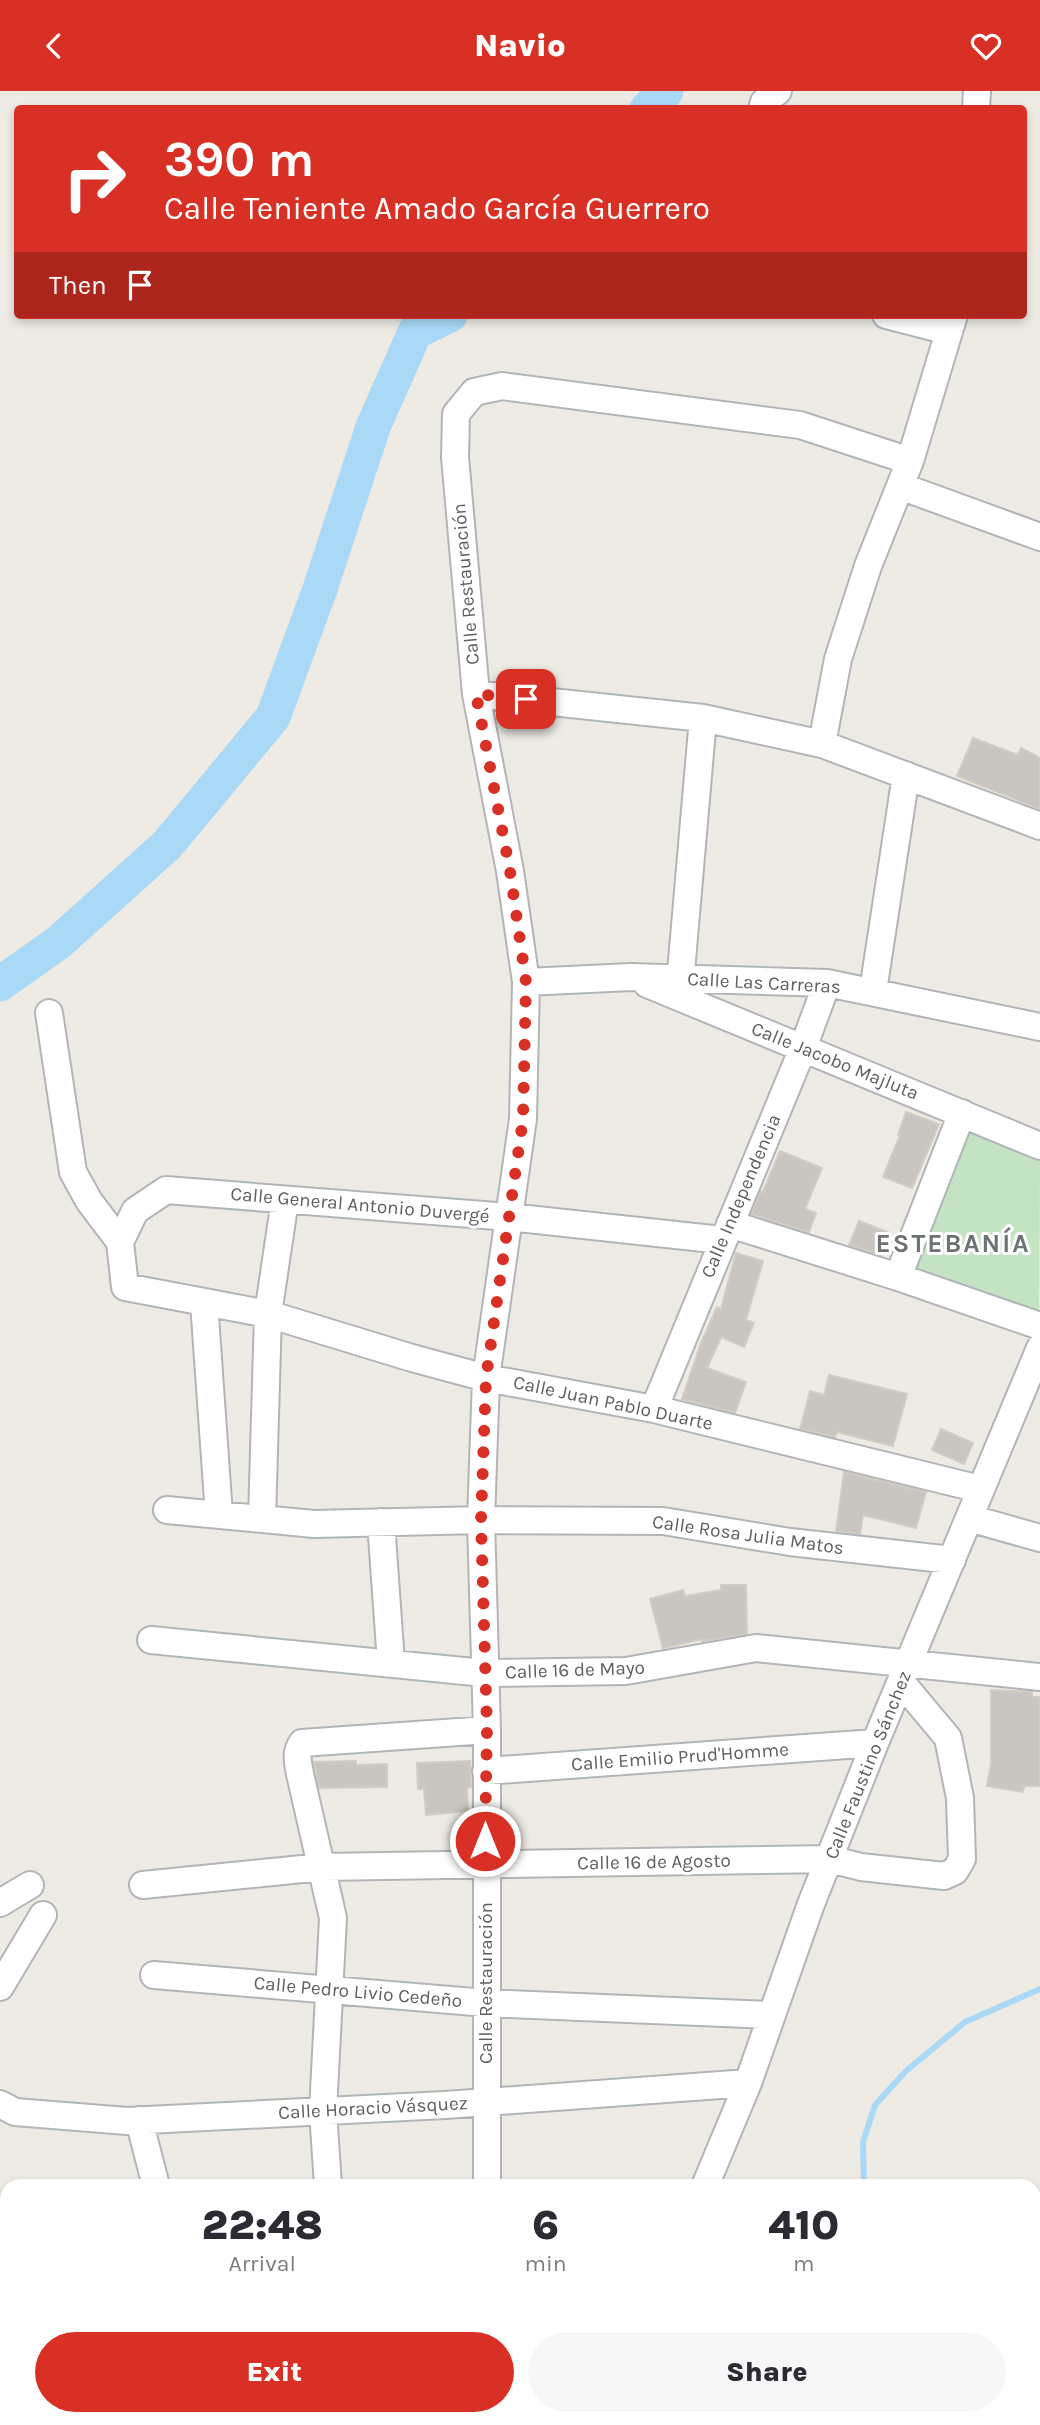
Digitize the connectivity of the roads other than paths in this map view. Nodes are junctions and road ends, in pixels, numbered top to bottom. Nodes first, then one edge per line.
1 (778, 91) edge
2 (763, 105) edge
3 (918, 319) edge
4 (951, 323) edge
5 (910, 461) junction
6 (900, 487) junction
7 (1040, 537) edge
8 (476, 694) junction
9 (703, 717) junction
10 (822, 744) junction
11 (906, 775) junction
12 (1040, 827) edge
13 (526, 982) junction
14 (827, 983) junction
15 (679, 987) junction
16 (873, 992) junction
17 (50, 1013) dead end
18 (1040, 1027) edge
19 (803, 1048) junction
20 (962, 1113) junction
21 (1040, 1146) edge
22 (285, 1200) junction
23 (509, 1217) junction
24 (726, 1232) junction
25 (120, 1242) junction
26 (898, 1277) junction
27 (204, 1302) junction
28 (268, 1314) junction
29 (1040, 1326) edge
30 (1040, 1348) edge
31 (486, 1378) junction
32 (654, 1409) junction
33 (981, 1489) junction
34 (167, 1510) dead end
35 (219, 1515) junction
36 (969, 1518) junction
37 (262, 1519) junction
38 (481, 1520) junction
39 (381, 1522) junction
40 (1040, 1538) edge
41 (951, 1560) junction
42 (151, 1640) dead end
43 (391, 1663) junction
44 (484, 1673) junction
45 (905, 1673) junction
46 (1040, 1677) edge
47 (487, 1730) junction
48 (874, 1743) junction
49 (486, 1771) junction
50 (830, 1859) junction
51 (485, 1865) junction
52 (322, 1867) junction
53 (30, 1885) dead end
54 (143, 1885) dead end
55 (0, 1903) edge
56 (43, 1915) dead end
57 (154, 1975) dead end
58 (0, 1987) edge
59 (328, 1990) junction
60 (486, 2003) junction
61 (772, 2015) junction
62 (748, 2083) junction
63 (487, 2102) junction
64 (0, 2104) edge
65 (323, 2111) junction
66 (139, 2120) junction
67 (154, 2179) edge
68 (328, 2179) edge
69 (487, 2179) edge
70 (708, 2179) edge

1 - 2 street
3 - 4 street
4 - 5 street
5 - 6 street
5 - 8 street, Calle Restauración
6 - 7 street
6 - 10 street
8 - 9 street
8 - 13 street, Calle Restauración
9 - 10 street
9 - 15 street
10 - 11 street
11 - 12 street
11 - 16 street
13 - 15 street, Calle Jacobo Majluta
13 - 23 street, Calle Restauración
14 - 15 street, Calle Las Carreras
14 - 16 street, Calle Las Carreras
14 - 19 street, Calle Independencia
15 - 19 street, Calle Jacobo Majluta
16 - 18 street, Calle Las Carreras
17 - 25 street
19 - 20 street, Calle Jacobo Majluta
19 - 24 street, Calle Independencia
20 - 21 street, Calle Jacobo Majluta
20 - 26 street
22 - 23 street, Calle General Antonio Duvergé
22 - 25 street, Calle General Antonio Duvergé
22 - 28 street
23 - 24 street, Calle General Antonio Duvergé
23 - 31 street, Calle Restauración
24 - 26 street, Calle General Antonio Duvergé
24 - 32 street, Calle Independencia
25 - 27 street, Calle Juan Pablo Duarte
26 - 29 street, Calle General Antonio Duvergé
27 - 28 street, Calle Juan Pablo Duarte
27 - 35 street
28 - 31 street, Calle Juan Pablo Duarte
28 - 37 street
30 - 33 street, Calle Faustino Sánchez
31 - 32 street, Calle Juan Pablo Duarte
31 - 38 street, Calle Restauración
32 - 33 street, Calle Juan Pablo Duarte
33 - 36 street, Calle Faustino Sánchez
34 - 35 street, Calle Rosa Julia Matos
35 - 37 street, Calle Rosa Julia Matos
36 - 40 street
36 - 41 street, Calle Faustino Sánchez
37 - 39 street, Calle Rosa Julia Matos
38 - 39 street, Calle Rosa Julia Matos
38 - 41 street, Calle Rosa Julia Matos
38 - 44 street, Calle Restauración
39 - 43 street
41 - 45 street, Calle Faustino Sánchez
42 - 43 street, Calle 16 de Mayo
43 - 44 street, Calle 16 de Mayo
44 - 45 street, Calle 16 de Mayo
44 - 47 street, Calle Restauración
45 - 46 street, Calle 16 de Mayo
45 - 48 street, Calle Faustino Sánchez
45 - 50 street, Calle 16 de Agosto
47 - 49 street, Calle Restauración
47 - 52 street
48 - 49 street, Calle Emilio Prud'Homme
48 - 50 street, Calle Faustino Sánchez
49 - 51 street, Calle Restauración
50 - 51 street, Calle 16 de Agosto
50 - 61 street, Calle Faustino Sánchez
51 - 52 street, Calle 16 de Agosto
51 - 60 street, Calle Restauración
52 - 54 street, Calle 16 de Agosto
52 - 59 street
53 - 55 street
56 - 58 street
57 - 59 street, Calle Pedro Livio Cedeño
59 - 60 street, Calle Pedro Livio Cedeño
59 - 65 street
60 - 61 street, Calle Pedro Livio Cedeño
60 - 63 street, Calle Restauración
61 - 62 street, Calle Faustino Sánchez
62 - 63 street, Calle Horacio Vásquez
62 - 70 street, Calle Faustino Sánchez
63 - 65 street, Calle Horacio Vásquez
63 - 69 street, Calle Restauración
64 - 66 street, Calle Horacio Vásquez
65 - 66 street, Calle Horacio Vásquez
65 - 68 street
66 - 67 street

